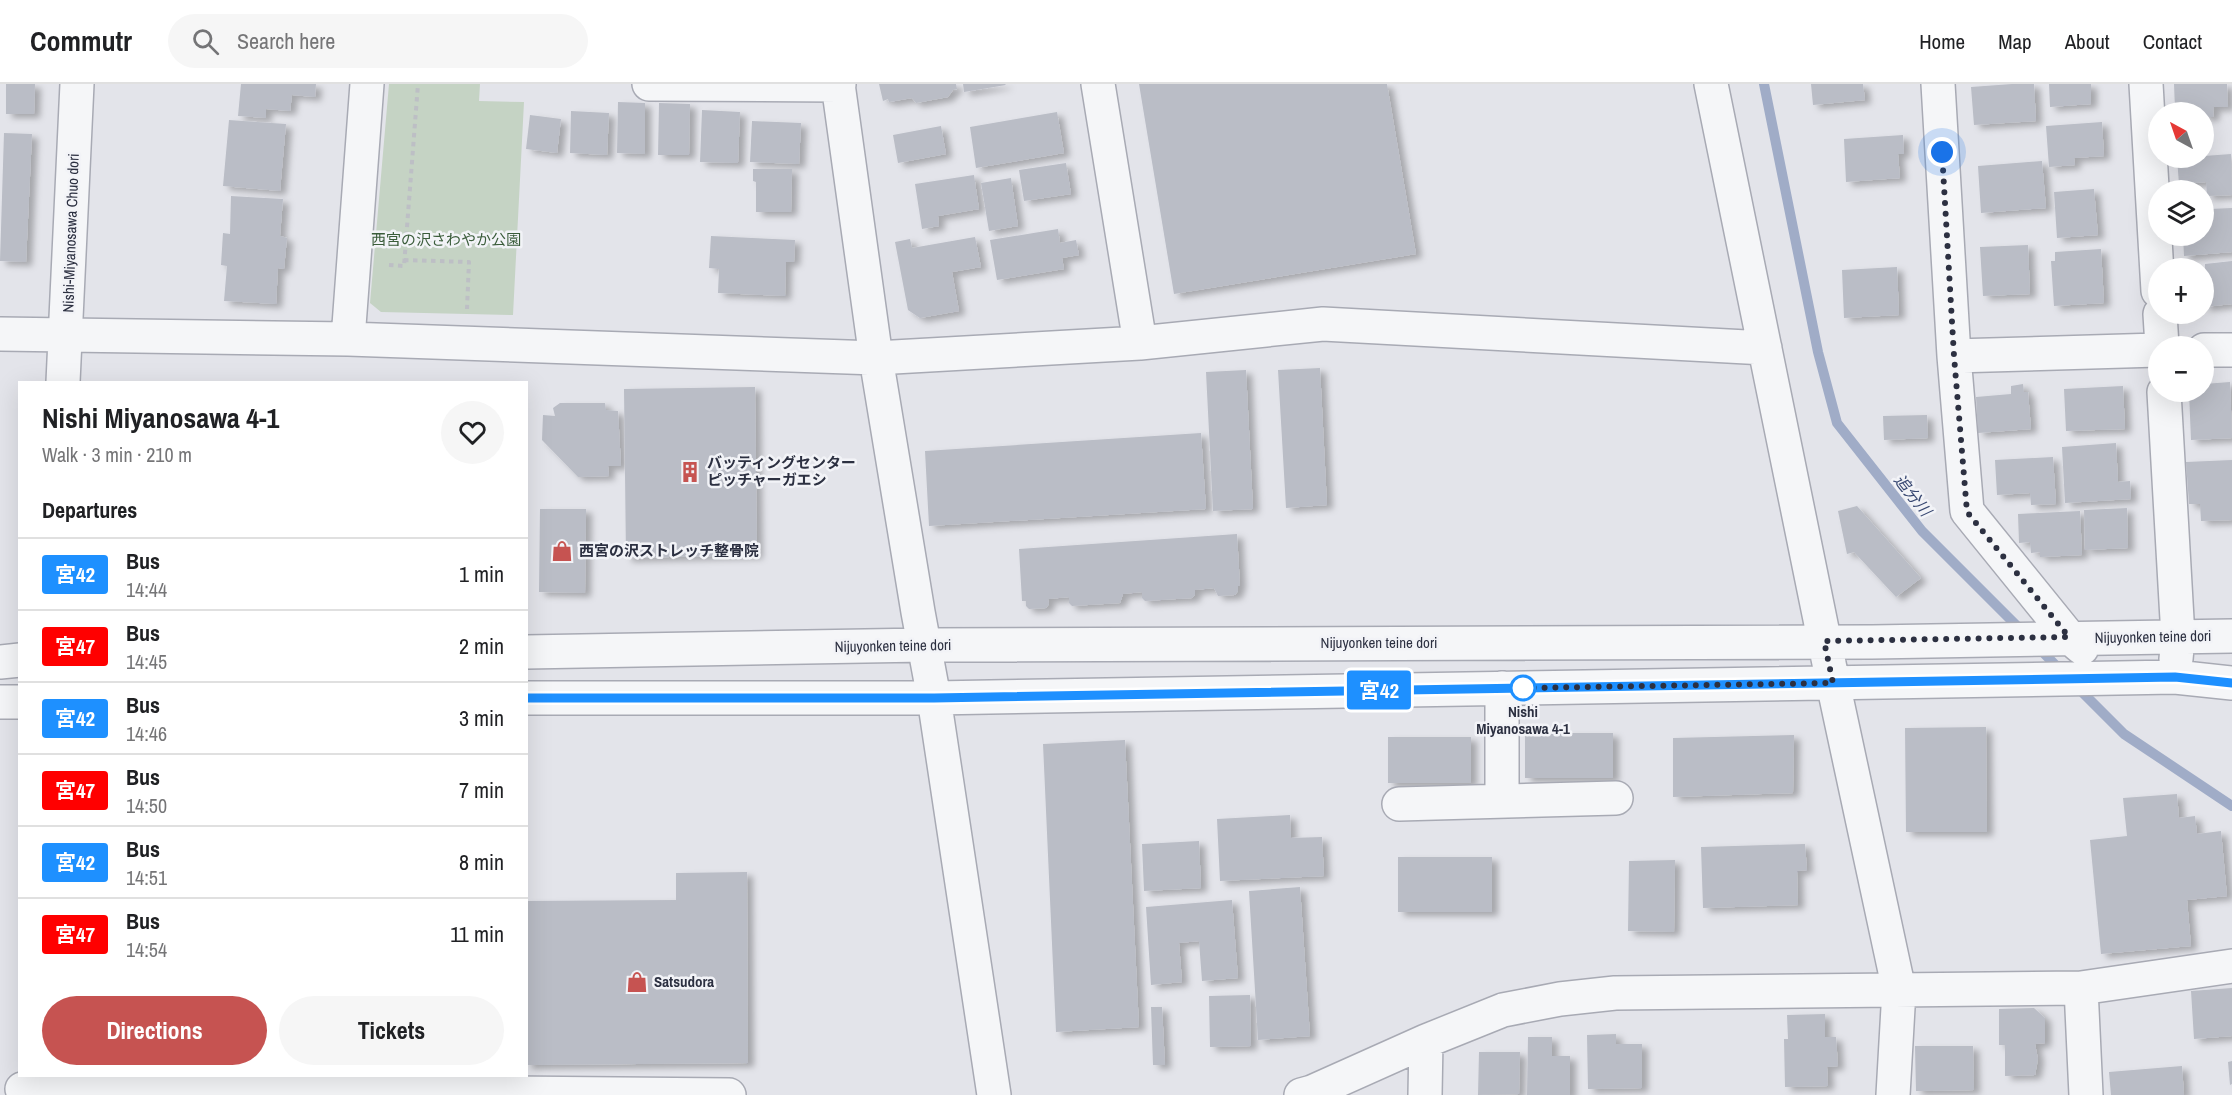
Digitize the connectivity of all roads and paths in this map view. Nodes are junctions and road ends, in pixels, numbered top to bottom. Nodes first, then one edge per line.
1 (77, 84) edge
2 (367, 84) edge
3 (418, 84) edge
4 (649, 84) edge
5 (838, 84) edge
6 (1098, 84) edge
7 (1711, 84) edge
8 (1938, 84) edge
9 (2146, 84) edge
10 (2156, 258) edge
11 (404, 261) junction
12 (383, 265) dead end
13 (466, 314) dead end
14 (0, 334) edge
15 (67, 335) junction
16 (348, 339) junction
17 (1140, 343) junction
18 (1765, 348) junction
19 (2148, 350) edge
20 (2214, 350) edge
21 (2232, 350) edge
22 (1954, 356) junction
23 (876, 358) junction
24 (63, 381) edge
25 (2165, 402) edge
26 (2232, 636) edge
27 (2062, 637) junction
28 (2178, 638) junction
29 (1824, 641) junction
30 (924, 645) junction
31 (528, 652) edge
32 (18, 660) edge
33 (0, 662) edge
34 (2175, 677) junction
35 (2109, 678) junction
36 (1833, 683) junction
37 (2232, 683) edge
38 (1502, 688) junction
39 (528, 698) edge
40 (934, 698) junction
41 (0, 702) edge
42 (18, 702) edge
43 (1616, 798) dead end
44 (1502, 801) junction
45 (1399, 804) dead end
46 (2232, 966) edge
47 (2080, 988) junction
48 (1899, 990) junction
49 (1426, 1041) junction
50 (22, 1087) edge
51 (729, 1095) edge
52 (994, 1095) edge
53 (1301, 1095) edge
54 (1425, 1095) edge
55 (1893, 1095) edge
56 (2086, 1095) edge

1 - 15 street, Nishi-Miyanosawa Chuo dori
2 - 16 street
3 - 11 path
4 - 5 street
5 - 23 street
6 - 17 street
7 - 18 street
8 - 22 street
9 - 10 street
11 - 12 path
11 - 13 path
14 - 15 street
15 - 16 street
15 - 24 street, Nishi-Miyanosawa Chuo dori
16 - 23 street
17 - 18 street
17 - 23 street
18 - 29 street
19 - 22 street
20 - 21 street
22 - 27 street
23 - 30 street
25 - 28 street
26 - 28 street, Nijuyonken teine dori
27 - 28 street, Nijuyonken teine dori
27 - 29 street, Nijuyonken teine dori
27 - 35 street
28 - 34 street
29 - 30 street, Nijuyonken teine dori
29 - 36 street
30 - 31 street, Nijuyonken teine dori
30 - 40 street
32 - 33 street
34 - 35 street
34 - 37 street
35 - 36 street
36 - 38 street
36 - 48 street
38 - 40 street
38 - 44 street
39 - 40 street
40 - 52 street
41 - 42 street
43 - 44 street
44 - 45 street
46 - 47 street
47 - 48 street
47 - 56 street
48 - 49 street
48 - 55 street
49 - 53 street
49 - 54 street
50 - 51 street

